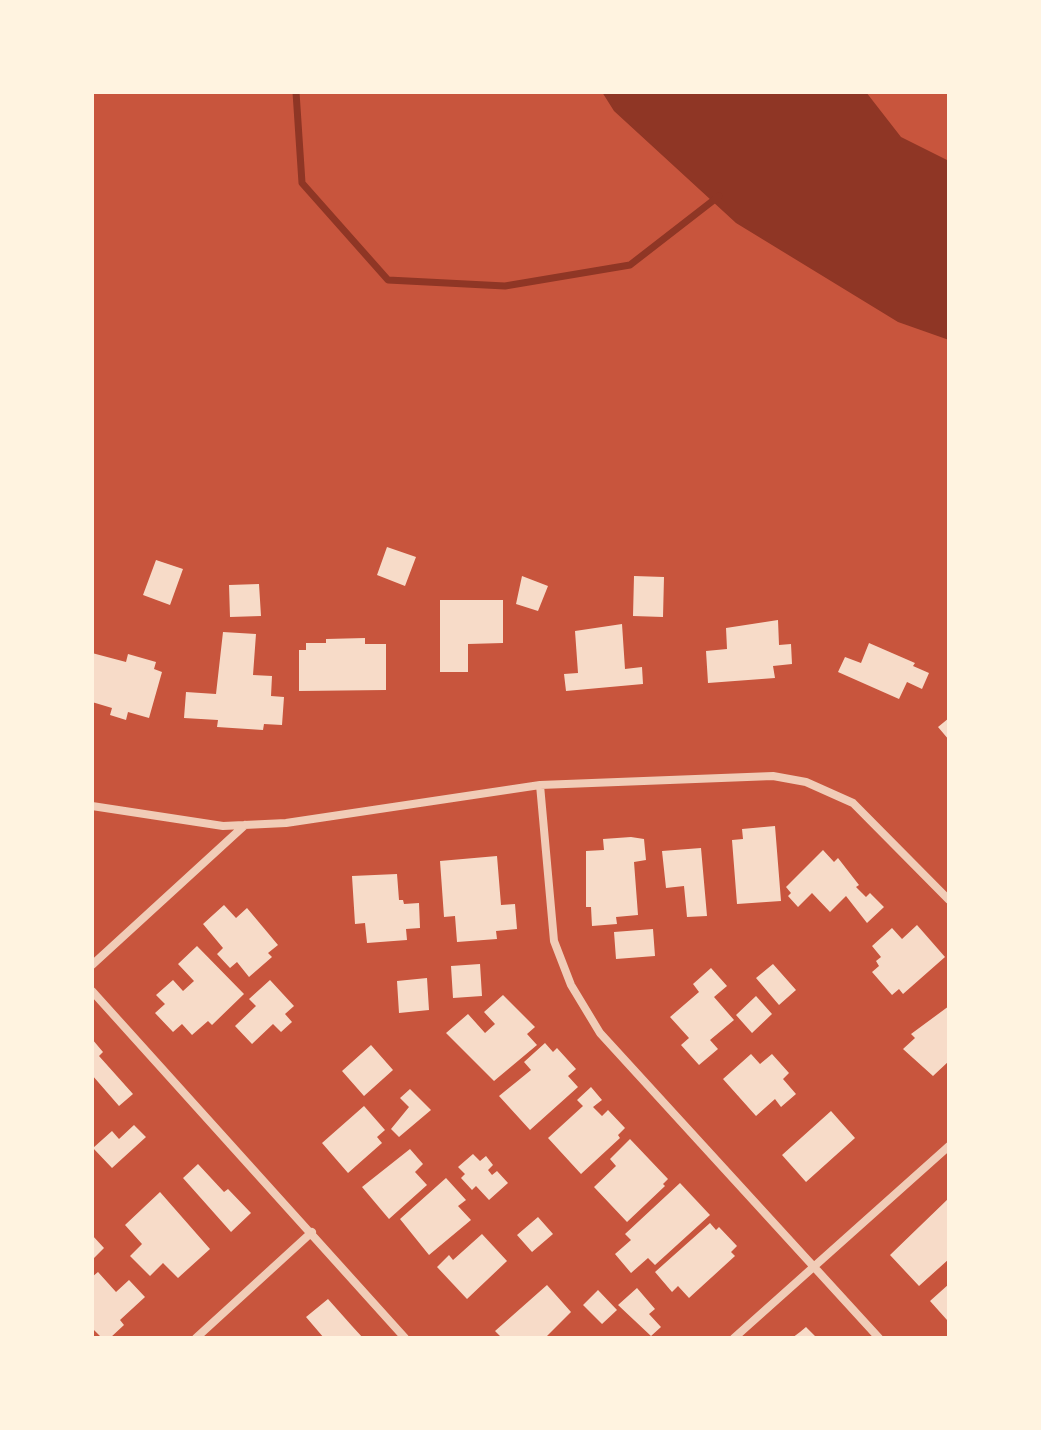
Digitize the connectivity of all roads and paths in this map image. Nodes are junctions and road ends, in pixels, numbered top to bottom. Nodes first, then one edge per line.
1 (540, 785) junction
2 (92, 806) edge
3 (246, 824) junction
4 (949, 900) edge
5 (92, 965) edge
6 (92, 991) edge
7 (949, 1146) edge
8 (312, 1232) junction
9 (813, 1268) junction
10 (196, 1338) edge
11 (405, 1338) edge
12 (734, 1338) edge
13 (879, 1338) edge

1 - 3 street
1 - 4 street
1 - 9 street
2 - 3 street
3 - 5 street
6 - 8 street
7 - 9 street
8 - 10 street
8 - 11 street
9 - 12 street
9 - 13 street

